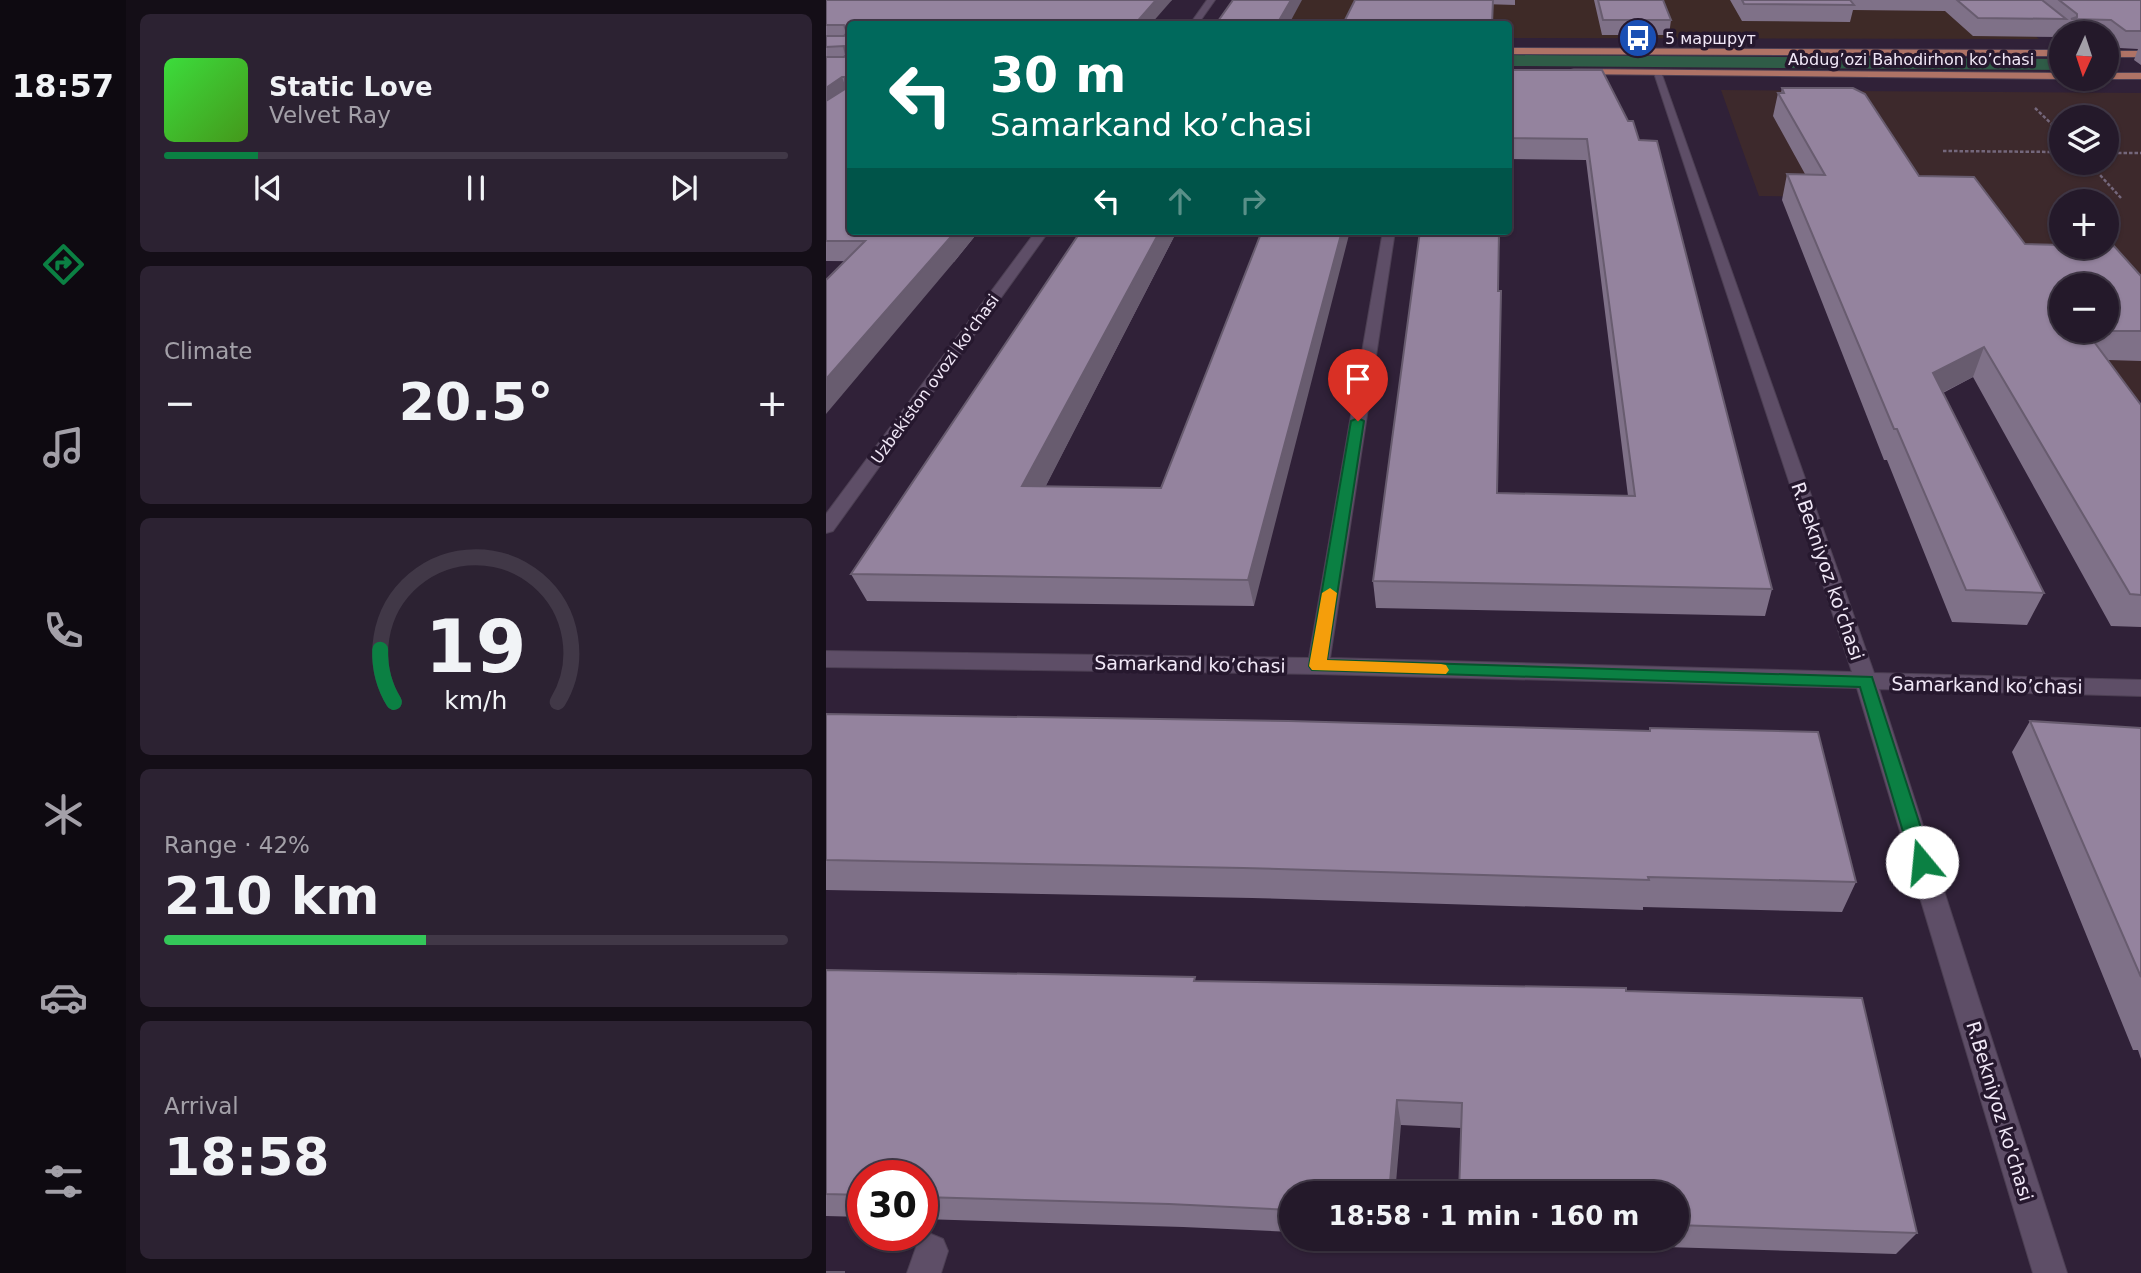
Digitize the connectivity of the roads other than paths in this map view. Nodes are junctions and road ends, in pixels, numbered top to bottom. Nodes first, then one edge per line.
1 (1211, 0) edge
2 (2024, 0) edge
3 (1196, 21) edge
4 (2051, 21) edge
5 (1512, 51) edge
6 (2049, 53) edge
7 (2119, 54) edge
8 (2141, 54) edge
9 (1562, 72) edge
10 (1656, 72) junction
11 (2049, 76) edge
12 (2119, 76) edge
13 (2141, 76) edge
14 (1040, 235) edge
15 (1388, 235) edge
16 (826, 527) edge
17 (826, 659) edge
18 (1318, 666) junction
19 (1866, 681) junction
20 (2141, 688) edge
21 (2050, 1273) edge

1 - 3 street
2 - 4 street
5 - 6 main road, Abdug’ozi Bahodirhon ko’chasi
7 - 8 main road
9 - 10 main road, Abdug’ozi Bahodirhon ko’chasi
10 - 11 main road, Abdug’ozi Bahodirhon ko’chasi
10 - 19 street, R.Bekniyoz ko'chasi
12 - 13 main road
14 - 16 street, Uzbekiston ovozi ko'chasi
15 - 18 street
17 - 18 street, Samarkand ko’chasi
18 - 19 street, Samarkand ko’chasi
19 - 20 street, Samarkand ko’chasi
19 - 21 street, R.Bekniyoz ko'chasi

